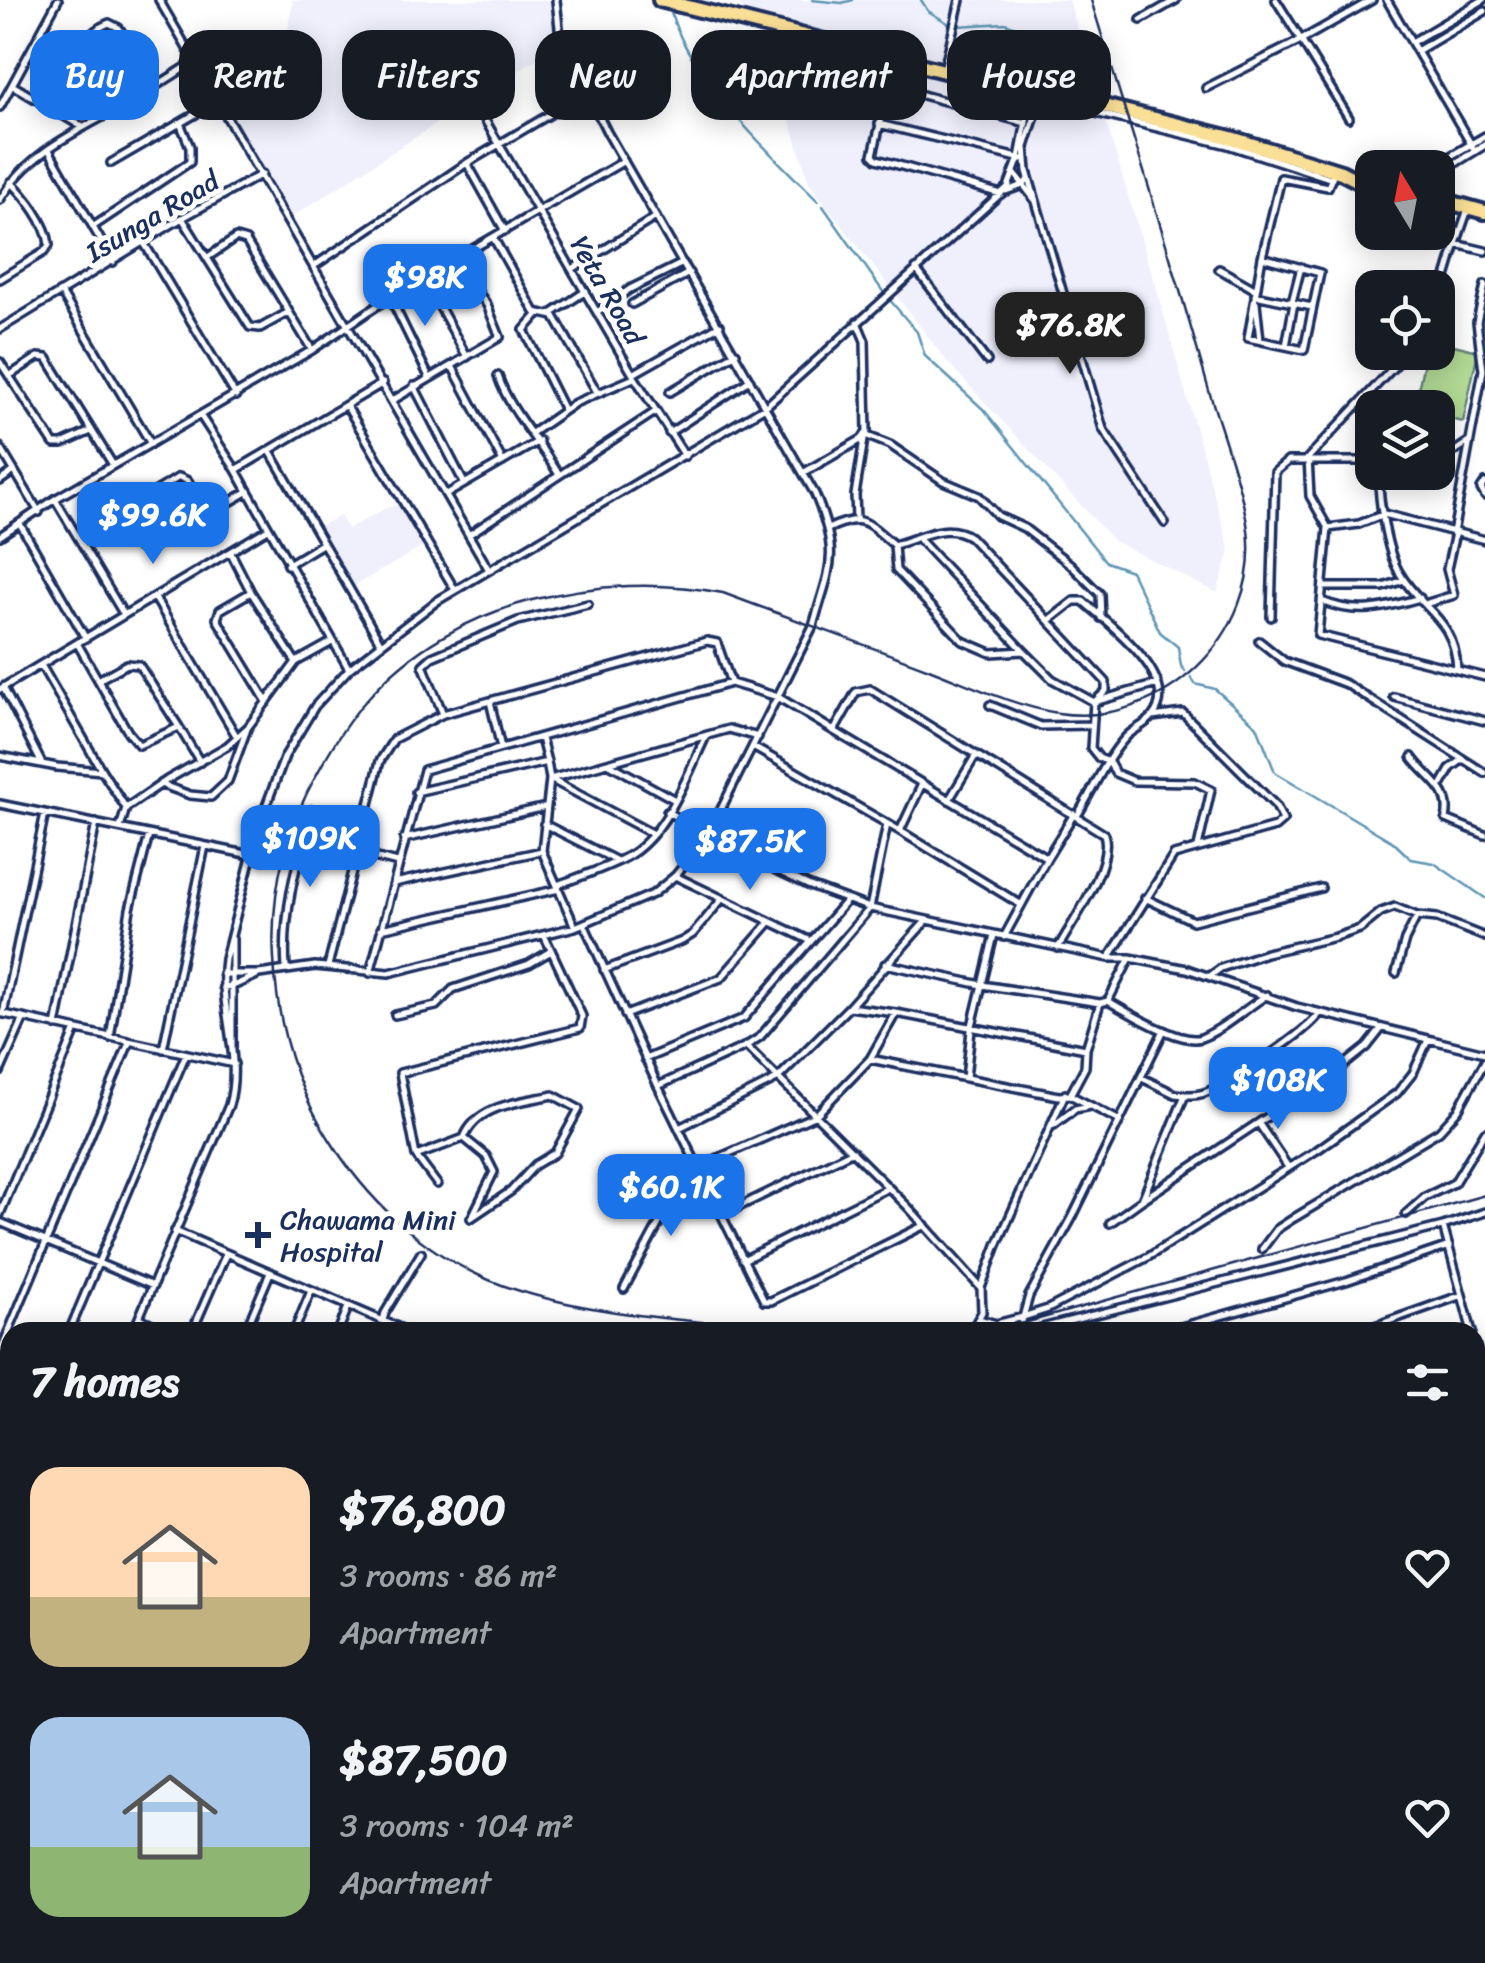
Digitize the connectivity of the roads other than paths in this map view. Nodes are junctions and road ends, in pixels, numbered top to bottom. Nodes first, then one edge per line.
1 (58, 0) edge
2 (159, 0) edge
3 (556, 0) edge
4 (960, 0) edge
5 (1176, 0) edge
6 (1276, 0) edge
7 (1372, 0) edge
8 (1387, 0) edge
9 (1481, 1) edge
10 (666, 2) edge
11 (1484, 11) edge
12 (1141, 20) dead end
13 (97, 30) edge
14 (120, 30) edge
15 (559, 30) edge
16 (777, 30) edge
17 (179, 34) edge
18 (1302, 40) junction
19 (1412, 42) junction
20 (1418, 51) junction
21 (927, 67) edge
22 (944, 71) junction
23 (947, 72) edge
24 (12, 85) junction
25 (1206, 88) dead end
26 (927, 96) edge
27 (0, 107) edge
28 (1111, 108) edge
29 (1111, 118) edge
30 (1349, 118) dead end
31 (93, 120) edge
32 (185, 120) edge
33 (229, 120) edge
34 (486, 120) edge
35 (540, 120) edge
36 (603, 120) edge
37 (880, 120) edge
38 (1030, 120) edge
39 (180, 123) junction
40 (879, 124) junction
41 (1029, 124) junction
42 (81, 126) junction
43 (1485, 136) edge
44 (500, 143) junction
45 (1485, 145) edge
46 (1473, 147) junction
47 (49, 150) junction
48 (1455, 156) edge
49 (1022, 159) junction
50 (624, 161) junction
51 (1455, 161) edge
52 (111, 163) dead end
53 (467, 163) junction
54 (262, 174) junction
55 (1015, 174) junction
56 (1343, 176) junction
57 (1355, 177) edge
58 (1029, 179) junction
59 (1355, 181) edge
60 (10, 182) junction
61 (1020, 186) junction
62 (978, 188) junction
63 (1002, 193) junction
64 (0, 200) edge
65 (1036, 202) junction
66 (1455, 206) edge
67 (985, 207) junction
68 (1455, 208) edge
69 (1466, 212) junction
70 (539, 213) junction
71 (1485, 214) edge
72 (657, 217) junction
73 (182, 218) junction
74 (94, 226) junction
75 (504, 230) junction
76 (494, 239) junction
77 (144, 242) junction
78 (1456, 244) junction
79 (1485, 251) edge
80 (1262, 256) junction
81 (208, 257) junction
82 (456, 260) junction
83 (112, 262) junction
84 (684, 263) junction
85 (314, 266) junction
86 (1302, 267) junction
87 (574, 268) junction
88 (916, 269) junction
89 (1219, 269) dead end
90 (1448, 270) edge
91 (690, 274) junction
92 (0, 279) edge
93 (425, 279) junction
94 (1485, 285) edge
95 (586, 291) junction
96 (62, 294) junction
97 (1255, 295) junction
98 (390, 297) junction
99 (1293, 303) junction
100 (632, 304) dead end
101 (1312, 307) junction
102 (290, 312) junction
103 (597, 312) junction
104 (538, 314) junction
105 (552, 314) junction
106 (857, 322) junction
107 (720, 325) junction
108 (349, 326) junction
109 (0, 329) edge
110 (1260, 340) junction
111 (1286, 346) junction
112 (312, 350) junction
113 (736, 353) junction
114 (467, 356) junction
115 (987, 361) dead end
116 (0, 362) edge
117 (452, 366) junction
118 (1391, 370) edge
119 (10, 376) junction
120 (498, 376) dead end
121 (634, 376) junction
122 (429, 377) junction
123 (751, 380) junction
124 (383, 382) junction
125 (414, 386) junction
126 (597, 392) junction
127 (670, 392) dead end
128 (236, 396) junction
129 (393, 400) junction
130 (346, 405) junction
131 (765, 407) junction
132 (564, 410) junction
133 (656, 412) junction
134 (200, 414) junction
135 (92, 431) junction
136 (668, 432) junction
137 (532, 433) junction
138 (865, 436) junction
139 (540, 441) junction
140 (1470, 441) junction
141 (151, 444) junction
142 (0, 447) edge
143 (270, 451) junction
144 (1455, 451) edge
145 (684, 456) junction
146 (1306, 461) junction
147 (1355, 461) edge
148 (503, 462) junction
149 (113, 466) junction
150 (236, 470) junction
151 (14, 471) junction
152 (803, 474) junction
153 (559, 475) junction
154 (0, 481) edge
155 (464, 483) junction
156 (1485, 484) edge
157 (1381, 490) edge
158 (247, 492) junction
159 (446, 494) junction
160 (1485, 496) edge
161 (55, 499) junction
162 (38, 512) junction
163 (1384, 514) junction
164 (207, 515) junction
165 (116, 516) junction
166 (856, 519) junction
167 (1165, 523) dead end
168 (20, 524) junction
169 (1328, 528) junction
170 (268, 529) junction
171 (828, 529) junction
172 (1454, 533) junction
173 (470, 534) junction
174 (0, 536) edge
175 (80, 538) junction
176 (918, 538) junction
177 (1485, 540) edge
178 (322, 544) junction
179 (894, 545) junction
180 (230, 552) junction
181 (287, 564) junction
182 (489, 570) junction
183 (1405, 580) junction
184 (1324, 587) junction
185 (455, 590) junction
186 (251, 592) junction
187 (155, 597) junction
188 (1420, 598) junction
189 (1322, 601) junction
190 (588, 604) dead end
191 (1427, 604) junction
192 (124, 615) junction
193 (1271, 617) dead end
194 (1101, 618) junction
195 (1050, 620) junction
196 (86, 637) junction
197 (1260, 641) dead end
198 (332, 642) junction
199 (380, 642) junction
200 (77, 643) junction
201 (1024, 651) junction
202 (296, 662) junction
203 (41, 664) junction
204 (348, 669) junction
205 (1457, 669) junction
206 (1485, 677) edge
207 (100, 680) junction
208 (731, 683) junction
209 (1158, 684) junction
210 (2, 688) edge
211 (778, 697) junction
212 (1394, 697) dead end
213 (490, 701) junction
214 (267, 702) junction
215 (1094, 702) junction
216 (990, 705) dead end
217 (443, 714) junction
218 (1152, 717) junction
219 (1485, 721) edge
220 (1093, 725) junction
221 (248, 726) junction
222 (178, 727) junction
223 (834, 730) junction
224 (706, 735) junction
225 (238, 737) junction
226 (758, 737) junction
227 (540, 738) junction
228 (753, 747) junction
229 (501, 748) junction
230 (976, 754) junction
231 (0, 756) edge
232 (1412, 757) dead end
233 (1462, 760) junction
234 (200, 762) junction
235 (547, 762) junction
236 (1109, 762) junction
237 (608, 763) junction
238 (42, 764) junction
239 (102, 771) junction
240 (1485, 773) edge
241 (550, 780) junction
242 (160, 784) junction
243 (922, 784) junction
244 (1441, 787) junction
245 (416, 792) junction
246 (675, 800) junction
247 (949, 800) junction
248 (0, 804) edge
249 (546, 807) junction
250 (126, 808) junction
251 (311, 810) dead end
252 (667, 812) junction
253 (45, 814) junction
254 (1076, 815) junction
255 (96, 824) junction
256 (544, 824) junction
257 (887, 824) junction
258 (120, 828) junction
259 (900, 831) junction
260 (652, 833) junction
261 (150, 835) junction
262 (708, 835) junction
263 (1485, 835) edge
264 (404, 839) junction
265 (205, 846) junction
266 (1198, 847) junction
267 (542, 851) junction
268 (357, 853) junction
269 (252, 855) junction
270 (1047, 858) junction
271 (617, 861) junction
272 (398, 864) junction
273 (675, 876) junction
274 (394, 883) junction
275 (558, 887) junction
276 (1321, 888) dead end
277 (1145, 898) junction
278 (722, 900) junction
279 (847, 900) junction
280 (1020, 904) junction
281 (870, 908) junction
282 (1417, 916) junction
283 (770, 922) junction
284 (926, 922) junction
285 (584, 924) junction
286 (574, 927) junction
287 (381, 928) junction
288 (544, 935) junction
289 (994, 935) junction
290 (232, 936) junction
291 (1485, 936) edge
292 (1004, 937) junction
293 (811, 941) junction
294 (1058, 948) junction
295 (551, 951) junction
296 (1109, 958) junction
297 (1130, 958) junction
298 (885, 964) junction
299 (328, 966) junction
300 (286, 968) junction
301 (604, 970) junction
302 (370, 972) junction
303 (233, 973) junction
304 (1396, 973) dead end
305 (223, 974) junction
306 (260, 974) junction
307 (1210, 976) junction
308 (982, 985) junction
309 (234, 986) junction
310 (223, 987) junction
311 (1267, 995) junction
312 (858, 997) junction
313 (1104, 1002) junction
314 (849, 1008) junction
315 (865, 1011) junction
316 (1320, 1012) junction
317 (896, 1013) junction
318 (2, 1014) edge
319 (396, 1014) dead end
320 (625, 1015) junction
321 (23, 1020) junction
322 (56, 1026) junction
323 (1382, 1028) junction
324 (971, 1030) junction
325 (1164, 1030) junction
326 (75, 1031) junction
327 (110, 1038) junction
328 (1428, 1040) junction
329 (129, 1043) junction
330 (746, 1046) junction
331 (163, 1049) junction
332 (232, 1049) junction
333 (1086, 1049) junction
334 (1485, 1053) edge
335 (186, 1054) junction
336 (645, 1059) junction
337 (870, 1060) junction
338 (1485, 1061) edge
339 (234, 1064) junction
340 (0, 1072) edge
341 (966, 1078) junction
342 (1142, 1078) junction
343 (777, 1079) junction
344 (658, 1086) junction
345 (1067, 1095) junction
346 (1186, 1095) junction
347 (1090, 1106) junction
348 (816, 1115) junction
349 (1120, 1121) junction
350 (1259, 1124) junction
351 (679, 1128) junction
352 (1047, 1132) junction
353 (1485, 1132) edge
354 (464, 1138) junction
355 (853, 1151) junction
356 (416, 1156) junction
357 (698, 1167) junction
358 (1288, 1167) junction
359 (702, 1174) junction
360 (437, 1184) dead end
361 (888, 1188) junction
362 (1142, 1200) junction
363 (1485, 1212) edge
364 (0, 1214) edge
365 (1406, 1214) dead end
366 (722, 1215) junction
367 (0, 1222) edge
368 (1110, 1223) dead end
369 (925, 1225) junction
370 (1443, 1226) junction
371 (175, 1231) junction
372 (46, 1242) junction
373 (1449, 1246) junction
374 (1262, 1250) dead end
375 (421, 1253) dead end
376 (226, 1254) junction
377 (743, 1260) junction
378 (98, 1264) junction
379 (270, 1273) junction
380 (152, 1286) junction
381 (981, 1288) junction
382 (624, 1289) dead end
383 (312, 1291) junction
384 (1462, 1295) junction
385 (348, 1307) junction
386 (138, 1318) junction
387 (978, 1318) junction
388 (1023, 1318) junction
389 (13, 1322) edge
390 (73, 1322) edge
391 (137, 1322) edge
392 (147, 1322) edge
393 (196, 1322) edge
394 (249, 1322) edge
395 (298, 1322) edge
396 (342, 1322) edge
397 (384, 1322) joint
398 (976, 1322) edge
399 (990, 1322) edge
400 (1005, 1322) edge
401 (1023, 1322) edge
402 (1064, 1322) edge
403 (1199, 1322) edge
404 (1386, 1322) edge
405 (1469, 1322) edge

1 - 24 street
2 - 17 street
3 - 15 street
4 - 22 street
5 - 12 street
6 - 18 street
7 - 18 street
8 - 19 street
9 - 11 street
9 - 19 street
10 - 16 highway
11 - 20 street
13 - 14 street
18 - 25 street
18 - 30 street
19 - 20 street
20 - 46 street
21 - 22 highway
22 - 23 highway
24 - 27 street
24 - 42 street
26 - 41 street
28 - 56 highway
29 - 56 street
31 - 42 street
32 - 39 street
33 - 54 street
34 - 44 street, Yeta Road
35 - 44 street
36 - 50 street
37 - 40 street
38 - 41 street
39 - 52 street
39 - 74 street
40 - 49 street
40 - 62 street
41 - 49 street
42 - 47 street
43 - 46 street
44 - 53 street
44 - 70 street, Yeta Road
45 - 46 street
46 - 48 street
46 - 51 street
47 - 60 street
47 - 74 street
49 - 55 street
49 - 58 street
50 - 70 street
50 - 72 street
53 - 75 street
53 - 85 street
54 - 73 street, Isunga Road
54 - 85 street
55 - 61 street
55 - 63 street
56 - 57 highway
56 - 59 highway
56 - 80 street
58 - 61 street
58 - 65 street
60 - 64 street
60 - 92 street
61 - 63 street
61 - 65 street
62 - 63 street
62 - 67 street
63 - 67 street
65 - 167 street
66 - 71 highway
67 - 88 street
68 - 69 highway
69 - 71 highway
69 - 78 street
70 - 75 street
70 - 87 street, Yeta Road
72 - 84 street
72 - 87 street
73 - 77 street, Isunga Road
73 - 81 street
74 - 83 street
75 - 76 street
76 - 82 street
76 - 104 street
77 - 83 street, Isunga Road
77 - 128 street
78 - 79 street
78 - 90 street
80 - 86 street
80 - 97 street
81 - 102 street
81 - 102 street
82 - 93 street
82 - 114 street
83 - 96 street, Isunga Road
84 - 91 street
84 - 103 street
85 - 108 street
86 - 99 street
86 - 101 street
87 - 95 street, Yeta Road
88 - 106 street
88 - 115 street
89 - 97 street
91 - 100 street
91 - 107 street
93 - 98 street
93 - 114 street
94 - 140 street
95 - 103 street, Yeta Road
95 - 105 street
96 - 109 street, Isunga Road
96 - 141 street
97 - 99 street
97 - 110 street
97 - 110 street
98 - 108 street
98 - 122 street
99 - 101 street
99 - 111 street
101 - 111 street
102 - 112 street
103 - 121 street, Yeta Road
104 - 105 street
104 - 132 street
105 - 126 street
106 - 131 street
106 - 138 street
107 - 113 street
107 - 121 street
108 - 112 street
108 - 124 street
110 - 111 street
112 - 128 street
113 - 123 street
113 - 127 street
114 - 117 street
116 - 119 street
117 - 122 street
117 - 148 street
118 - 146 street
119 - 135 street
119 - 135 street
120 - 137 street
121 - 126 street
121 - 133 street, Yeta Road
122 - 125 street
123 - 131 street
123 - 136 street
124 - 129 street
124 - 130 street
125 - 129 street
125 - 155 street
126 - 132 street
128 - 134 street
129 - 159 street
130 - 143 street
130 - 185 street
131 - 145 street
131 - 152 street
132 - 137 street
133 - 136 street, Yeta Road
133 - 153 street
134 - 141 street
134 - 150 street
135 - 149 street
136 - 145 street, Yeta Road
137 - 139 street
138 - 152 street
138 - 166 street
138 - 194 street
139 - 148 street
139 - 153 street
140 - 144 street
140 - 172 street
141 - 149 street
142 - 151 street
143 - 150 street
143 - 178 street
145 - 182 street
146 - 147 street
146 - 169 street
146 - 193 street
148 - 155 street
149 - 161 street
150 - 158 street
151 - 154 street
151 - 162 street
152 - 171 street
153 - 173 street
155 - 159 street
156 - 160 street
157 - 163 street
158 - 164 street
158 - 170 street
159 - 173 street
161 - 162 street
161 - 175 street
162 - 168 street
163 - 169 street
163 - 172 street
163 - 183 street
164 - 165 street
164 - 165 street
165 - 175 street
166 - 171 street
166 - 179 street
168 - 174 street
168 - 196 street
169 - 184 street
170 - 180 street
170 - 181 street
171 - 211 street
172 - 177 street
172 - 191 street
173 - 182 street
175 - 192 street
176 - 179 street
176 - 195 street
176 - 201 street
178 - 181 street
178 - 199 street
179 - 201 street
180 - 186 street
180 - 187 street
181 - 198 street
182 - 185 street
183 - 184 street
183 - 188 street
184 - 189 street
185 - 199 street
186 - 202 street
186 - 214 street
187 - 192 street
187 - 225 street
188 - 189 street
188 - 191 street
189 - 205 street
190 - 217 street
191 - 205 street
192 - 196 street
194 - 195 street
194 - 209 street
195 - 215 street
196 - 200 street
197 - 233 street
198 - 202 street
198 - 204 street
199 - 204 street
200 - 203 street
200 - 207 street
201 - 215 street
202 - 214 street
203 - 210 street
203 - 239 street
204 - 269 street
205 - 206 street
207 - 222 street
207 - 222 street
208 - 211 street
208 - 213 street
208 - 227 street
209 - 215 street
209 - 218 street
210 - 238 street
211 - 223 street
211 - 226 street
212 - 219 street
213 - 217 street
213 - 229 street
214 - 221 street
215 - 220 street
216 - 220 street
217 - 268 street
218 - 236 street
218 - 266 street
220 - 236 street
221 - 225 street
221 - 242 street
222 - 234 street
223 - 230 street
223 - 243 street
224 - 226 street
224 - 237 street
224 - 246 street
225 - 234 street
226 - 228 street
227 - 229 street
227 - 235 street
228 - 257 street
228 - 262 street
229 - 245 street
230 - 247 street
230 - 254 street
231 - 238 street
232 - 244 street
233 - 240 street
233 - 244 street
234 - 242 street
235 - 241 street
235 - 245 street
236 - 254 street
236 - 266 street
237 - 241 street
237 - 246 street
238 - 239 street
239 - 250 street
241 - 249 street
241 - 260 street
242 - 250 street
243 - 247 street
243 - 259 street
244 - 263 street
245 - 264 street
246 - 252 street
247 - 270 street
248 - 253 street
249 - 256 street
249 - 264 street
250 - 258 street
251 - 300 street
252 - 260 street
252 - 262 street
253 - 255 street
253 - 318 street
254 - 270 street
254 - 294 street
255 - 258 street
255 - 322 street
256 - 267 street
256 - 271 street
257 - 259 street
257 - 281 street
258 - 261 street
259 - 280 street
260 - 271 street
261 - 265 street
261 - 327 street
262 - 273 street
262 - 279 street
264 - 272 street
265 - 269 street
265 - 331 street
266 - 277 street
267 - 274 street
267 - 275 street
268 - 272 street
268 - 299 street
269 - 290 street
270 - 280 street
271 - 275 street
272 - 274 street
273 - 278 street
273 - 285 street
274 - 287 street
275 - 286 street
275 - 287 street
276 - 277 street
277 - 296 street
278 - 283 street
278 - 301 street
279 - 281 street
279 - 293 street
280 - 292 street
281 - 284 street
281 - 330 street
282 - 291 street
282 - 304 street
282 - 307 street
283 - 293 street
283 - 320 street
284 - 289 street
284 - 298 street
285 - 286 street
285 - 301 street
286 - 288 street
287 - 302 street
288 - 295 street
288 - 302 street
289 - 292 street
289 - 308 street
290 - 303 street
290 - 305 street
292 - 294 street
293 - 336 street
294 - 296 street
295 - 319 street
295 - 356 street
296 - 297 street
297 - 307 street
297 - 313 street
298 - 308 street
298 - 312 street
299 - 300 street
299 - 302 street
300 - 306 street
301 - 320 street
303 - 305 street
303 - 306 street
303 - 309 street
305 - 310 street
306 - 309 street
307 - 311 street
308 - 313 street
308 - 324 street
309 - 310 street
309 - 332 street
310 - 332 street
311 - 316 street
311 - 325 street
312 - 314 street
312 - 315 street
313 - 325 street
313 - 333 street
314 - 315 street
314 - 343 street
315 - 317 street
316 - 323 street
316 - 346 street
317 - 324 street
317 - 337 street
318 - 321 street
320 - 336 street
321 - 322 street
321 - 340 street
322 - 326 street
323 - 328 street
323 - 350 street
324 - 333 street
324 - 341 street
325 - 342 street
326 - 327 street
326 - 364 street
327 - 329 street
328 - 334 street
328 - 358 street
329 - 331 street
329 - 372 street
330 - 343 street
330 - 344 street
331 - 335 street
332 - 339 street
333 - 345 street
335 - 339 street
335 - 378 street
336 - 344 street
337 - 341 street
337 - 348 street
338 - 374 street
339 - 371 street
341 - 345 street
342 - 346 street
342 - 349 street
343 - 348 street
343 - 351 street
344 - 351 street
345 - 347 street
345 - 352 street
346 - 362 street
347 - 349 street
347 - 352 street
348 - 355 street
348 - 357 street
349 - 388 street
350 - 358 street
350 - 362 street
351 - 357 street
352 - 381 street
353 - 365 street
354 - 354 street
354 - 356 street
355 - 361 street
355 - 366 street
356 - 360 street
357 - 359 street
358 - 388 street
359 - 366 street
359 - 382 street
361 - 369 street
361 - 377 street
362 - 368 street
363 - 370 street
366 - 377 street
367 - 372 street
369 - 377 street
369 - 381 street
370 - 373 street
370 - 402 street
371 - 376 street
371 - 380 street
372 - 378 street
372 - 389 street
373 - 384 street
373 - 403 street
375 - 397 street
376 - 379 street
376 - 393 street
378 - 380 street
378 - 390 street
379 - 383 street
379 - 394 street
380 - 386 street
381 - 387 street
383 - 385 street
383 - 395 street
384 - 404 street
384 - 405 street
385 - 396 street
385 - 397 street
386 - 391 street
386 - 392 street
387 - 398 street
387 - 399 street
388 - 400 street
388 - 401 street

